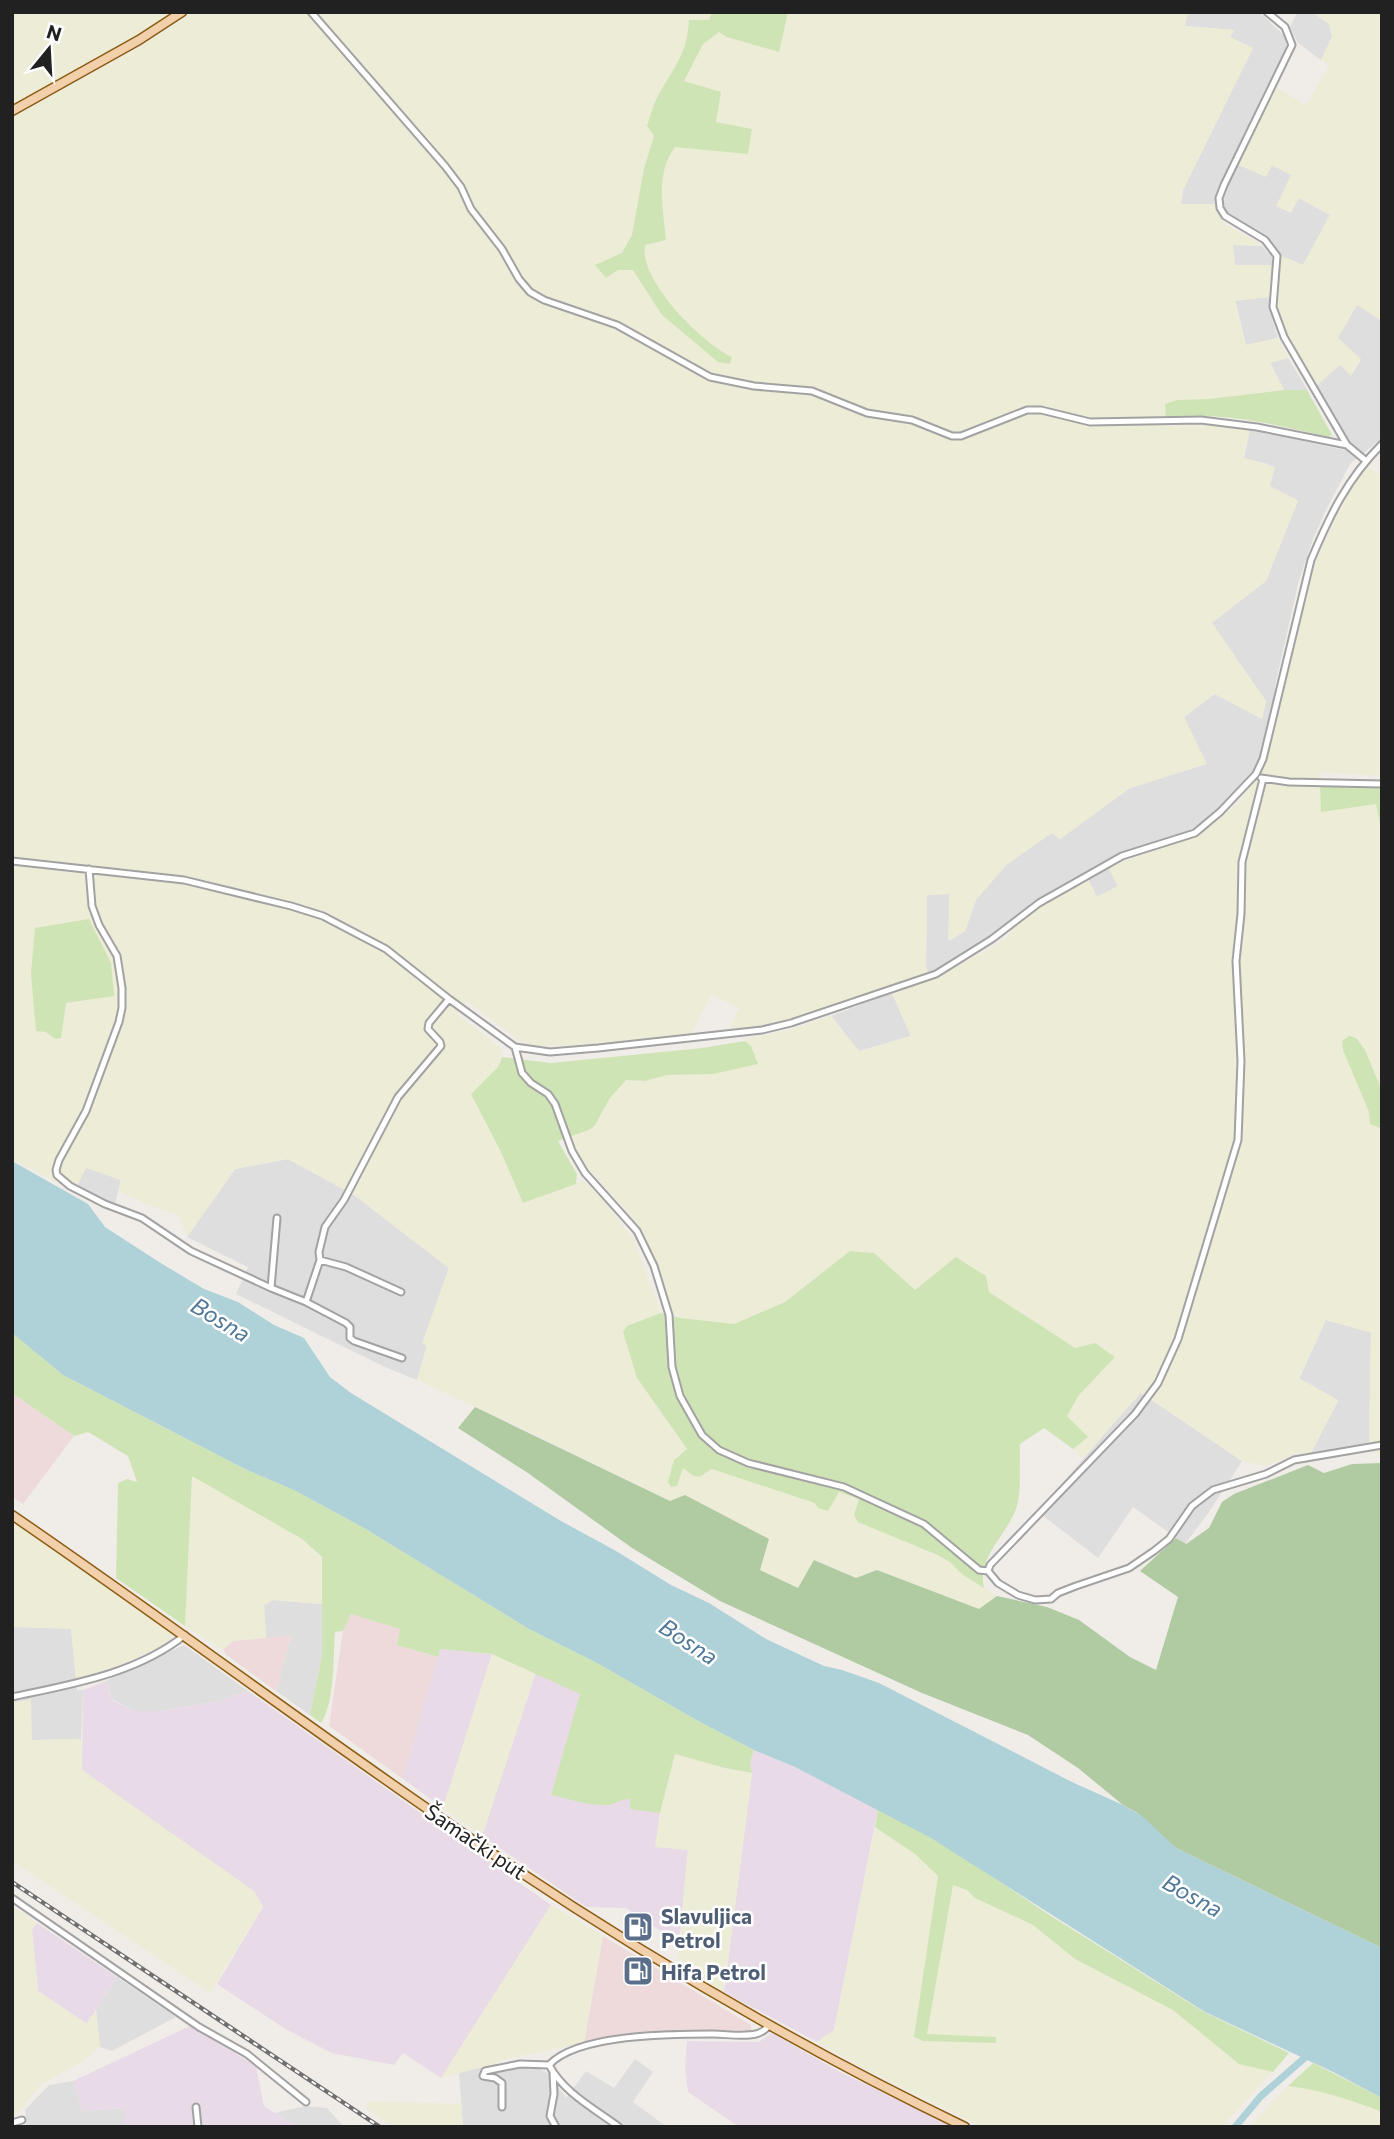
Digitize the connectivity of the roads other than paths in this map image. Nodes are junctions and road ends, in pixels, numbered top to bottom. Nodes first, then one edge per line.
1 (182, 12) edge
2 (311, 12) edge
3 (1267, 12) edge
4 (12, 111) edge
5 (1382, 444) edge
6 (1347, 445) junction
7 (1365, 460) junction
8 (1255, 774) junction
9 (1263, 779) junction
10 (1382, 784) edge
11 (12, 861) edge
12 (89, 869) junction
13 (449, 999) junction
14 (515, 1047) junction
15 (277, 1219) dead end
16 (320, 1260) junction
17 (271, 1288) junction
18 (401, 1292) dead end
19 (306, 1302) junction
20 (402, 1358) dead end
21 (1382, 1446) edge
22 (12, 1515) edge
23 (988, 1571) junction
24 (185, 1635) junction
25 (12, 1697) edge
26 (12, 1898) edge
27 (770, 2025) junction
28 (549, 2066) junction
29 (553, 2073) junction
30 (306, 2102) dead end
31 (195, 2107) dead end
32 (502, 2107) dead end
33 (22, 2120) dead end
34 (12, 2123) edge
35 (198, 2127) edge
36 (556, 2127) edge
37 (619, 2127) edge
38 (965, 2127) edge

1 - 4 main road
2 - 6 street
3 - 6 street
5 - 7 street
6 - 7 street
7 - 8 street
8 - 9 street
8 - 14 street
9 - 10 street
9 - 23 street
11 - 12 street
12 - 13 street
12 - 17 street
13 - 14 street
13 - 16 street
14 - 23 street
15 - 17 street
16 - 18 street
16 - 19 street
17 - 19 street
19 - 20 street
21 - 23 street
22 - 24 main road, Šamački put
24 - 25 street
24 - 27 main road, Šamački put
26 - 30 street
27 - 28 street
27 - 38 main road, Šamački put
28 - 29 street
28 - 32 street
29 - 36 street
29 - 37 street
31 - 35 street
33 - 34 street

